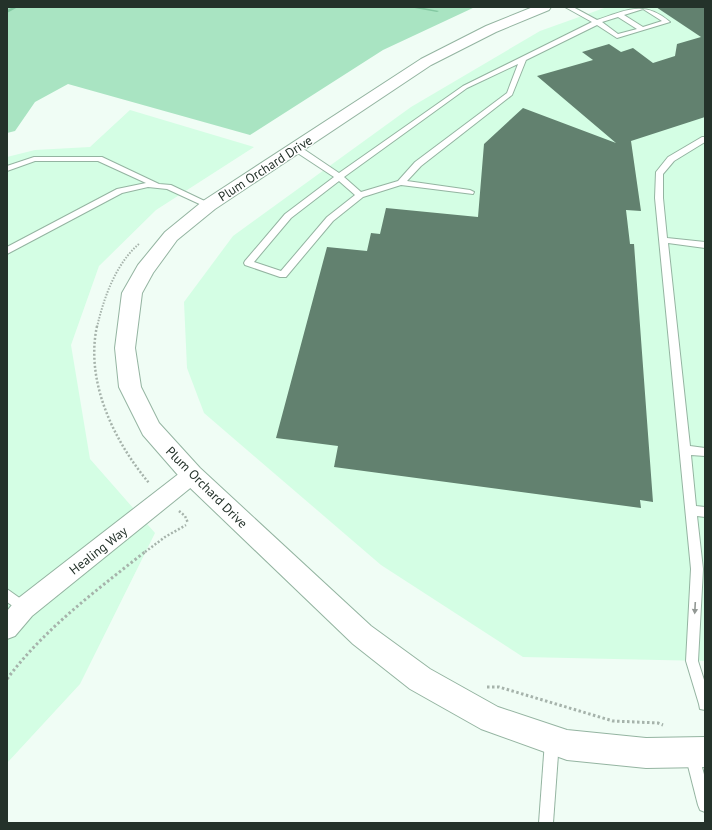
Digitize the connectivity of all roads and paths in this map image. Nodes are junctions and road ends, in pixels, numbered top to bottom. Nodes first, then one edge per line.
1 (544, 7) edge
2 (568, 7) edge
3 (643, 7) edge
4 (619, 15) junction
5 (597, 22) junction
6 (642, 29) junction
7 (523, 58) junction
8 (705, 139) edge
9 (296, 148) junction
10 (7, 169) edge
11 (339, 177) junction
12 (401, 183) junction
13 (159, 186) junction
14 (470, 192) dead end
15 (360, 195) junction
16 (209, 205) junction
17 (663, 240) junction
18 (705, 245) edge
19 (7, 251) edge
20 (685, 450) junction
21 (705, 452) edge
22 (192, 475) junction
23 (691, 510) junction
24 (705, 512) edge
25 (185, 516) dead end
26 (702, 572) edge
27 (7, 595) edge
28 (24, 608) junction
29 (7, 628) edge
30 (7, 679) edge
31 (484, 688) dead end
32 (705, 704) edge
33 (665, 726) dead end
34 (552, 739) junction
35 (698, 752) edge
36 (705, 806) edge
37 (546, 823) edge

1 - 9 street, Plum Orchard Drive
2 - 5 lane
3 - 4 lane
3 - 6 lane
4 - 5 lane
4 - 6 lane
5 - 6 lane
5 - 7 lane
7 - 11 lane
7 - 12 lane
8 - 17 lane
9 - 11 lane
9 - 16 street, Plum Orchard Drive
10 - 13 lane
11 - 15 lane
11 - 15 lane
12 - 14 lane
12 - 15 lane
13 - 16 lane
13 - 19 lane
16 - 22 street, Plum Orchard Drive
17 - 18 lane
17 - 20 lane
20 - 21 lane
20 - 23 lane
22 - 28 street, Healing Way
22 - 34 street, Plum Orchard Drive
23 - 24 lane
23 - 26 lane
25 - 30 path
26 -> 32 lane
27 - 28 lane
28 - 29 street, Healing Way
31 - 33 path
34 - 35 street, Plum Orchard Drive
34 - 37 lane
35 - 36 lane

